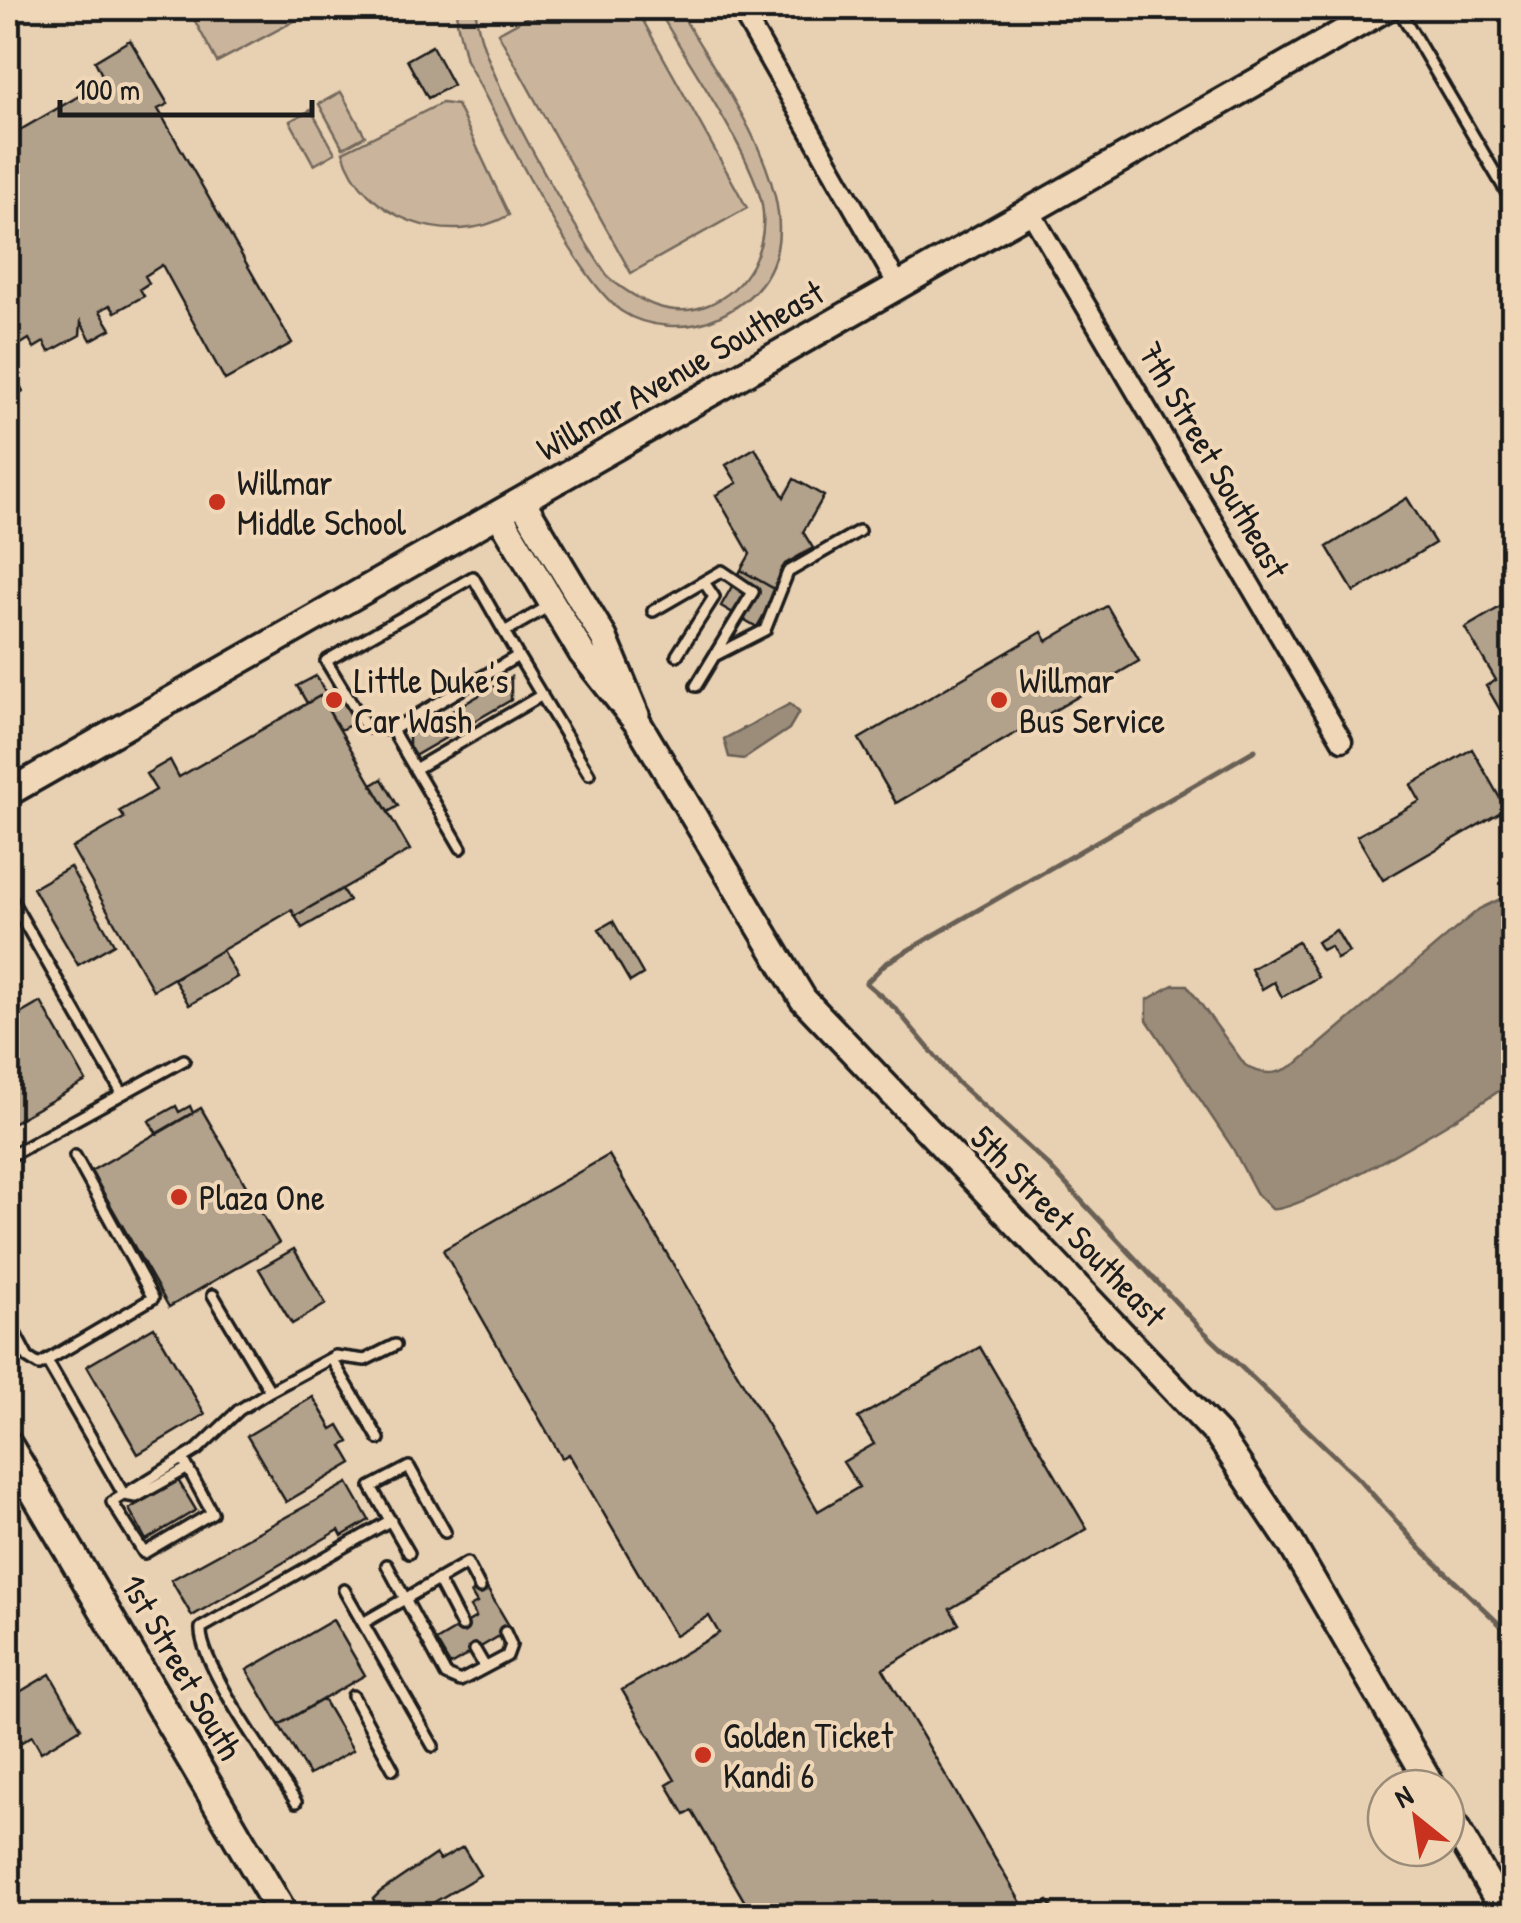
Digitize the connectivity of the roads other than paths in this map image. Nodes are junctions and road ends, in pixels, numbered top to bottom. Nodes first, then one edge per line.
1 (740, 8) edge
2 (1386, 8) edge
3 (1398, 8) edge
4 (1514, 206) edge
5 (1030, 211) junction
6 (898, 286) junction
7 (522, 501) junction
8 (499, 514) junction
9 (859, 531) dead end
10 (704, 582) junction
11 (552, 604) junction
12 (653, 612) dead end
13 (506, 631) junction
14 (678, 655) dead end
15 (518, 656) junction
16 (714, 656) junction
17 (696, 686) dead end
18 (542, 695) junction
19 (639, 725) junction
20 (392, 730) junction
21 (1342, 741) dead end
22 (414, 769) junction
23 (589, 774) dead end
24 (8, 792) edge
25 (461, 848) dead end
26 (8, 894) edge
27 (184, 1060) dead end
28 (122, 1093) junction
29 (75, 1156) dead end
30 (8, 1157) edge
31 (213, 1295) dead end
32 (8, 1320) edge
33 (394, 1345) dead end
34 (331, 1358) junction
35 (47, 1361) junction
36 (270, 1392) junction
37 (379, 1439) dead end
38 (10, 1444) edge
39 (185, 1464) junction
40 (124, 1495) junction
41 (391, 1520) junction
42 (445, 1532) dead end
43 (410, 1552) dead end
44 (388, 1565) dead end
45 (438, 1580) junction
46 (480, 1588) dead end
47 (344, 1590) dead end
48 (406, 1599) junction
49 (363, 1624) junction
50 (462, 1626) dead end
51 (504, 1632) dead end
52 (476, 1650) dead end
53 (485, 1667) junction
54 (352, 1696) dead end
55 (433, 1746) dead end
56 (1421, 1768) edge
57 (393, 1769) dead end
58 (296, 1802) dead end
59 (1466, 1845) edge
60 (284, 1916) edge
61 (1507, 1916) edge

1 - 6 street
2 - 5 street, Willmar Avenue Southeast
3 - 4 lane
5 - 6 street, Willmar Avenue Southeast
5 - 21 street, 7th Street Southeast
6 - 7 street, Willmar Avenue Southeast
7 - 8 street, Willmar Avenue Southeast
7 - 19 street, 5th Street Southeast
8 - 11 street, 5th Street Southeast
8 - 24 street, Willmar Avenue Southeast
9 - 16 lane
10 - 12 lane
10 - 14 lane
10 - 16 lane
11 - 13 lane
11 - 19 street, 5th Street Southeast
13 - 15 lane
13 - 20 lane
15 - 18 lane
15 - 20 lane
16 - 17 lane
18 - 22 lane
18 - 23 lane
19 - 56 street, 5th Street Southeast
20 - 22 lane
22 - 25 lane
26 - 28 lane
27 - 28 lane
28 - 30 lane
29 - 35 lane
31 - 36 lane
32 - 35 lane
33 - 34 lane
34 - 36 lane
34 - 37 lane
35 - 40 lane
36 - 39 lane
38 - 60 main road, 1st Street South
39 - 40 lane
39 - 40 lane
41 - 42 lane
41 - 43 lane
41 - 58 lane
44 - 48 lane
45 - 46 lane
45 - 48 lane
45 - 50 lane
47 - 49 lane
48 - 49 lane
48 - 53 lane
49 - 55 lane
51 - 53 lane
52 - 53 lane
54 - 57 lane
59 - 61 street

